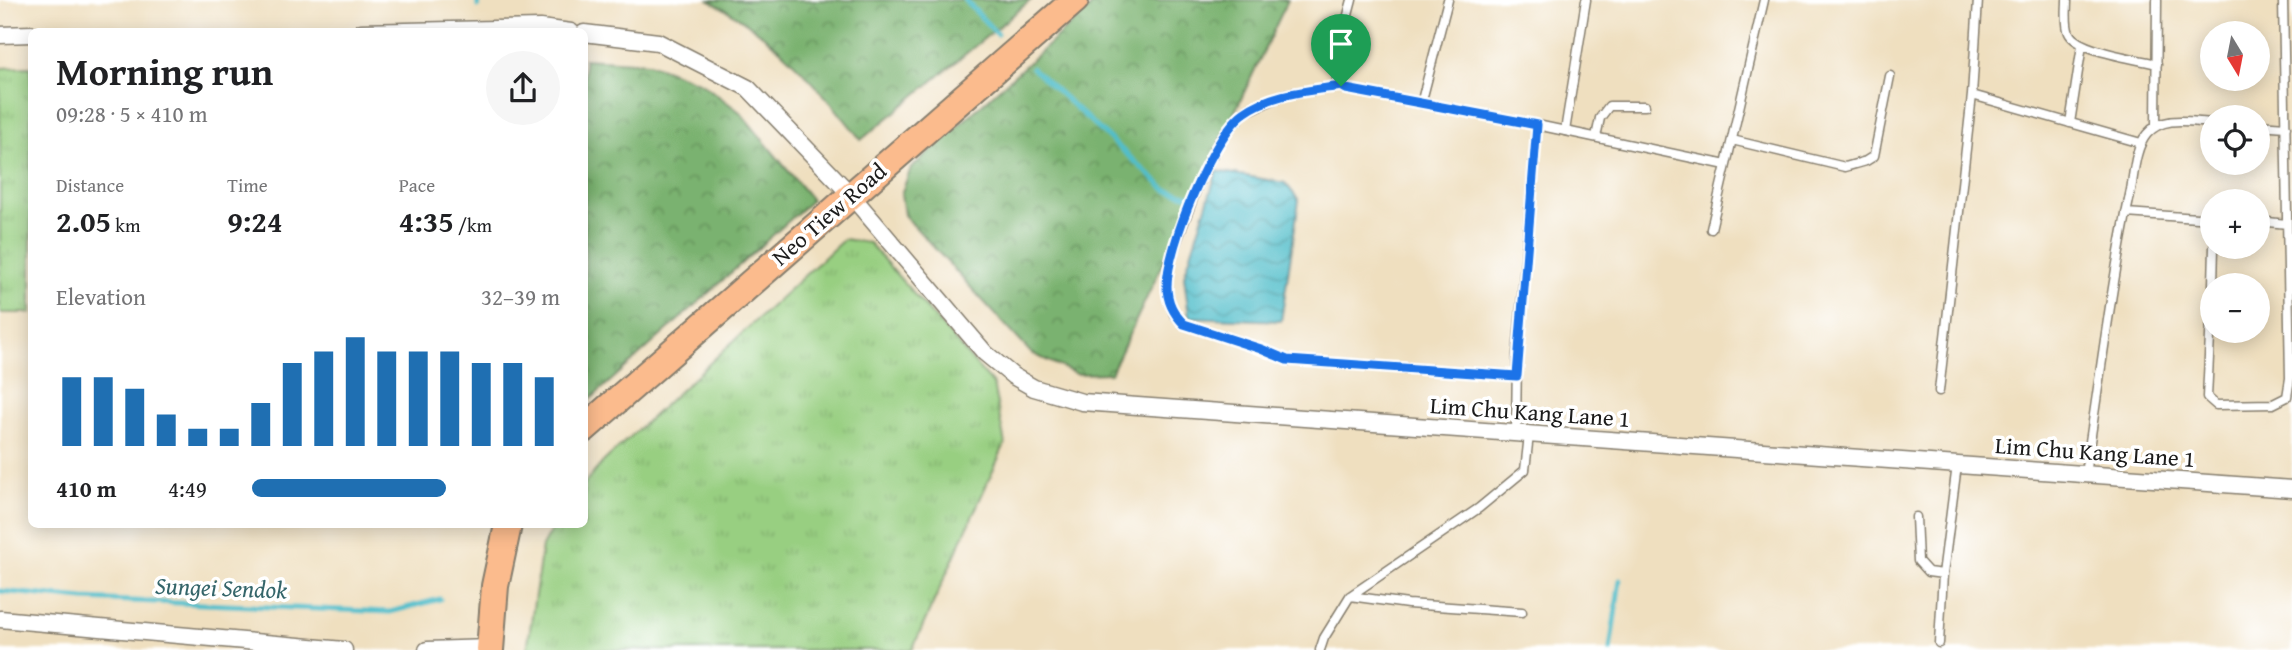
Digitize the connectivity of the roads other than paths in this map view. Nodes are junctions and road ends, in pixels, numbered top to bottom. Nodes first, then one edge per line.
1 (1075, 0) edge
2 (1352, 0) edge
3 (1448, 0) edge
4 (1586, 0) edge
5 (1764, 0) edge
6 (1978, 0) edge
7 (2067, 0) edge
8 (2157, 0) edge
9 (2283, 0) edge
10 (588, 33) edge
11 (28, 34) edge
12 (0, 35) edge
13 (2082, 45) junction
14 (2157, 64) junction
15 (1890, 76) dead end
16 (1341, 86) junction
17 (1972, 95) junction
18 (1421, 104) junction
19 (1645, 106) dead end
20 (2200, 122) edge
21 (2070, 123) junction
22 (1537, 125) junction
23 (2156, 126) junction
24 (2270, 126) edge
25 (2286, 127) junction
26 (1565, 131) junction
27 (1596, 137) junction
28 (1732, 140) junction
29 (2141, 143) junction
30 (1726, 165) junction
31 (850, 194) junction
32 (2126, 213) junction
33 (2200, 218) edge
34 (2270, 222) edge
35 (2287, 224) junction
36 (1711, 229) dead end
37 (2210, 343) edge
38 (1517, 376) junction
39 (1939, 391) dead end
40 (588, 425) edge
41 (1522, 434) junction
42 (1957, 465) junction
43 (2085, 474) junction
44 (2292, 489) edge
45 (1916, 517) dead end
46 (507, 528) edge
47 (1943, 574) junction
48 (1350, 596) junction
49 (1522, 612) dead end
50 (0, 619) edge
51 (1939, 643) dead end
52 (490, 649) edge
53 (344, 650) edge
54 (428, 650) edge
55 (1320, 650) edge

1 - 31 main road, Neo Tiew Road
2 - 16 lane
3 - 18 lane
4 - 26 lane
5 - 28 lane
6 - 17 lane
7 - 13 lane
8 - 14 lane
9 - 25 lane
10 - 31 street, Lim Chu Kang Lane 1
11 - 12 street
13 - 14 lane
13 - 21 lane
14 - 23 lane
15 - 28 lane
16 - 18 lane
16 - 38 lane
17 - 21 lane
17 - 39 lane
18 - 22 lane
19 - 27 lane
20 - 23 lane
21 - 29 lane
22 - 26 lane
22 - 38 lane
23 - 29 lane
24 - 25 lane
25 - 35 lane
26 - 27 lane
27 - 30 lane
28 - 30 lane
29 - 32 lane
30 - 36 lane
31 - 40 main road, Neo Tiew Road
31 - 41 street, Lim Chu Kang Lane 1
32 - 33 lane
32 - 43 lane
34 - 35 lane
35 - 37 lane
38 - 41 lane
41 - 42 street, Lim Chu Kang Lane 1
41 - 48 lane
42 - 43 street, Lim Chu Kang Lane 1
42 - 47 lane
43 - 44 street, Lim Chu Kang Lane 1
45 - 47 lane
46 - 52 main road
47 - 51 lane
48 - 49 lane
48 - 55 lane
50 - 53 street
52 - 54 street

